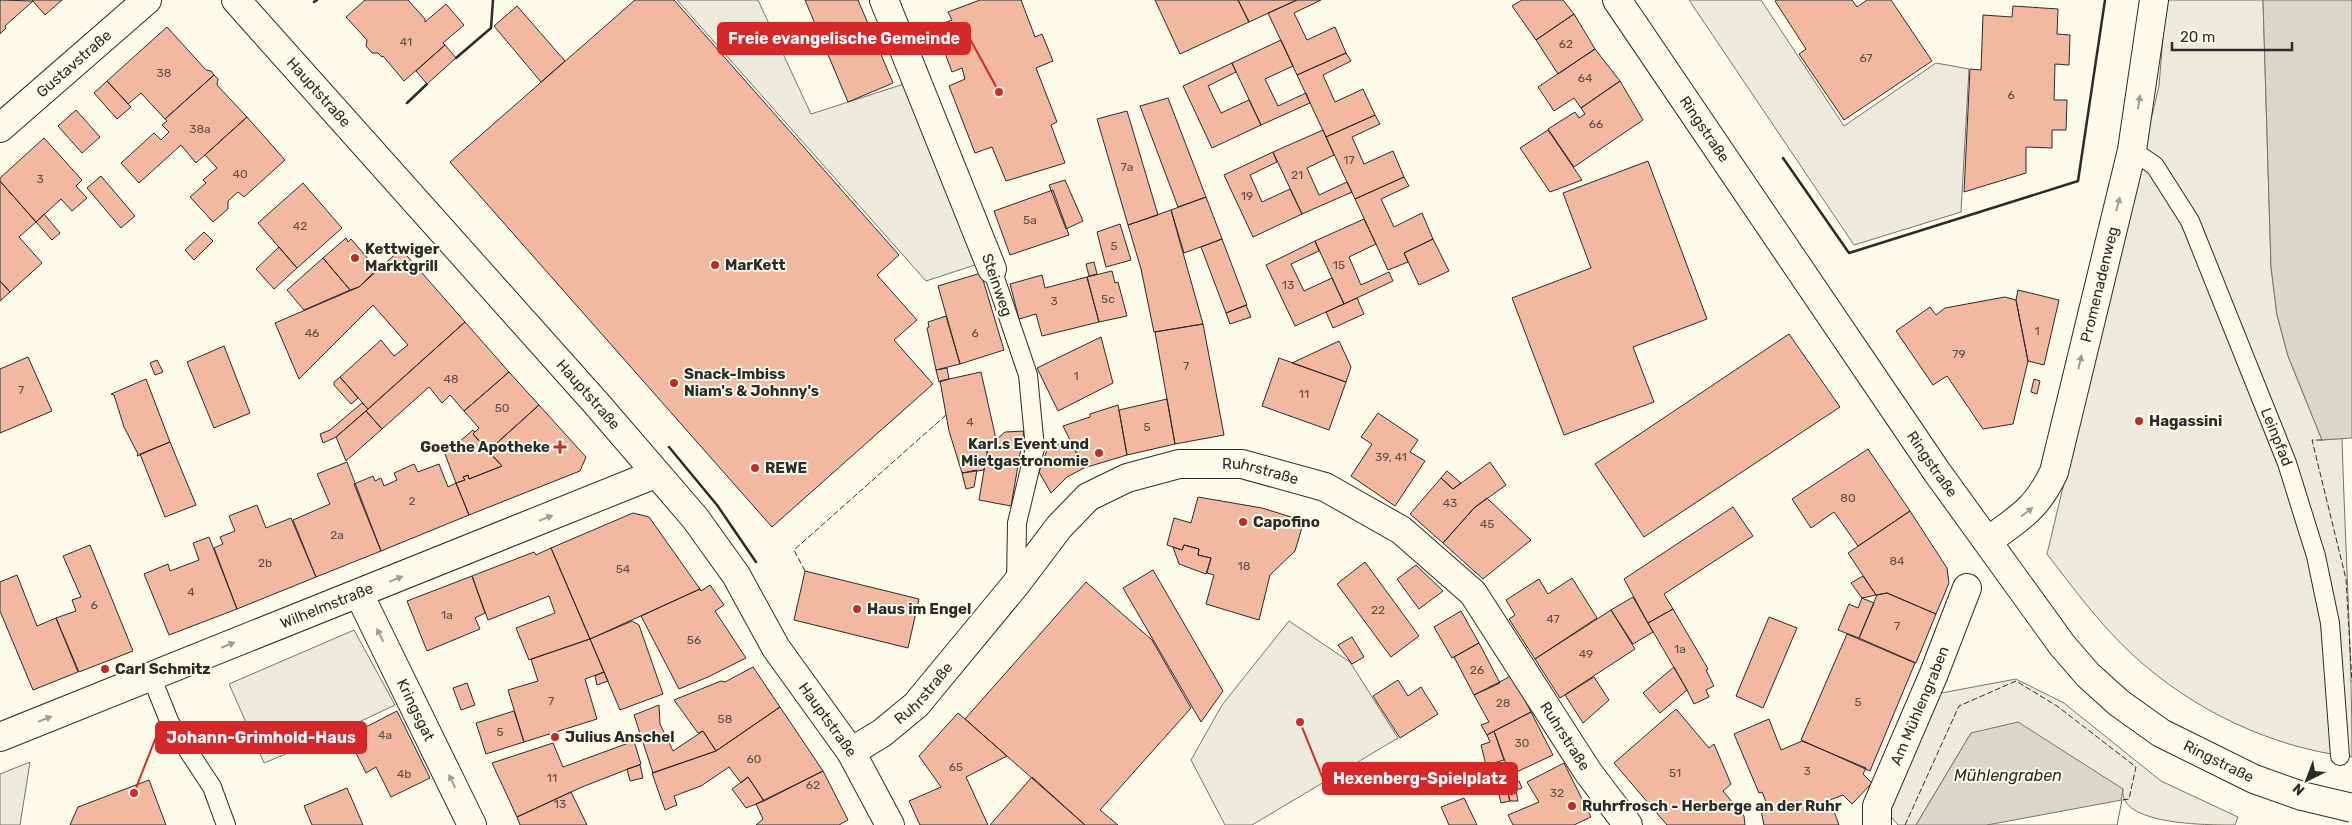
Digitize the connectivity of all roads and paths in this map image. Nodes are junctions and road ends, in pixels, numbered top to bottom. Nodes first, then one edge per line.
1 (147, 0) edge
2 (236, 0) edge
3 (884, 0) edge
4 (1617, 0) edge
5 (2154, 0) edge
6 (0, 128) edge
7 (2132, 150) junction
8 (992, 269) joint
9 (655, 474) junction
10 (1988, 541) junction
11 (1016, 584) junction
12 (1968, 588) dead end
13 (359, 594) junction
14 (151, 676) junction
15 (0, 737) edge
16 (851, 752) junction
17 (2340, 756) dead end
18 (2352, 808) edge
19 (226, 825) edge
20 (472, 825) edge
21 (890, 825) edge
22 (1628, 825) edge
23 (1877, 825) edge

1 - 6 street, Gustavstraße
2 - 9 street, Hauptstraße
3 - 8 street, Steinweg
4 - 10 street, Ringstraße
7 -> 5 street, Promenadenweg
10 -> 7 street, Promenadenweg
7 - 17 lane, Leinpfad
8 - 11 lane, Steinweg
13 -> 9 street, Wilhelmstraße
9 - 16 street, Hauptstraße
10 - 18 street, Ringstraße, bridge
11 - 16 street, Ruhrstraße
11 - 22 street, Ruhrstraße
12 - 23 street, Am Mühlengraben
14 -> 13 street, Wilhelmstraße
20 -> 13 street, Kringsgat
15 -> 14 street, Wilhelmstraße
14 - 19 lane
16 - 21 street, Hauptstraße

